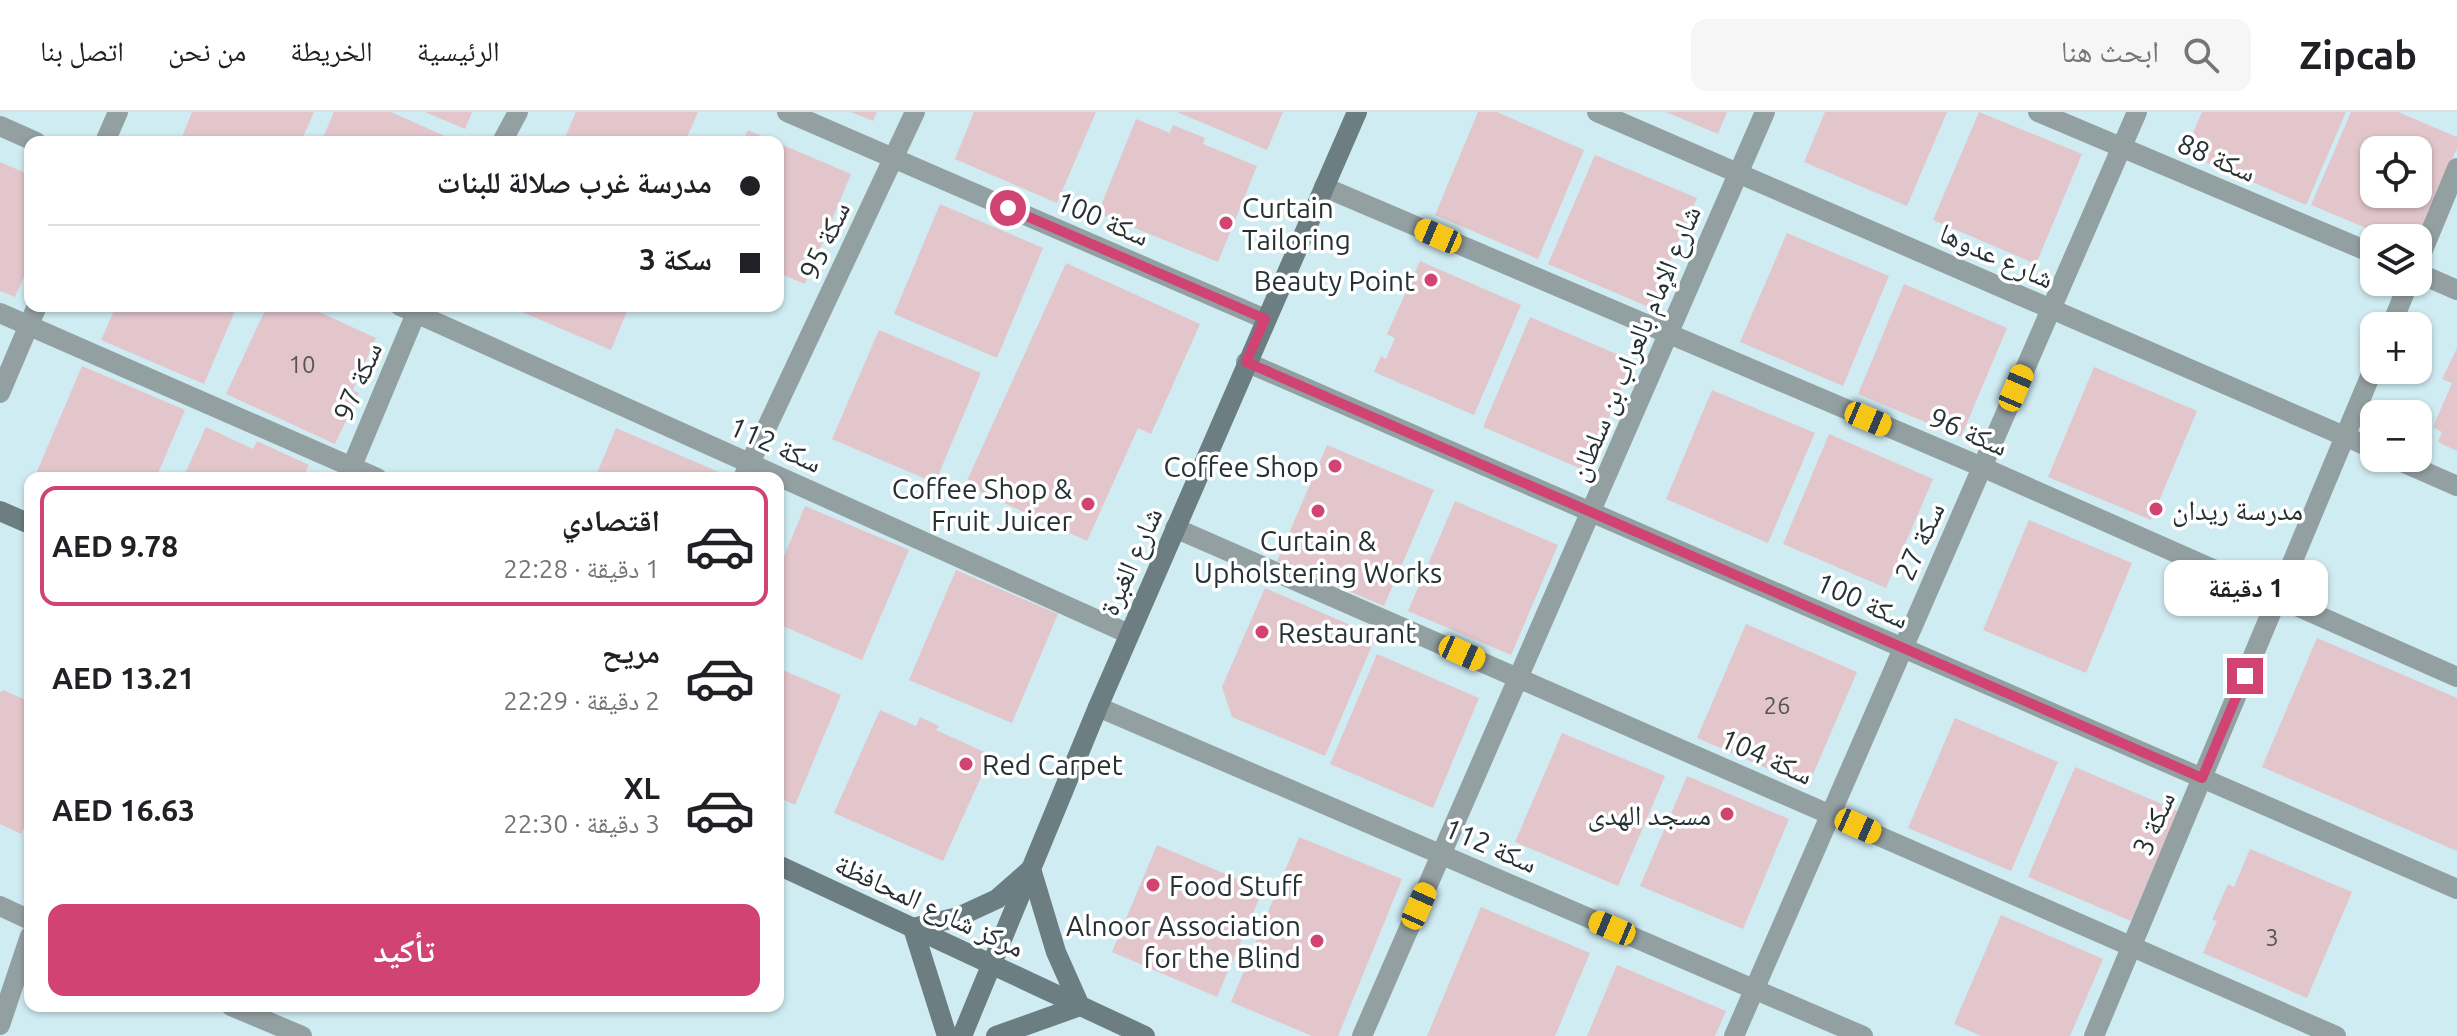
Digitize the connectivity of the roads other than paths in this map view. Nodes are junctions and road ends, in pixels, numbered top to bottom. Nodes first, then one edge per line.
1 (118, 112) edge
2 (518, 112) edge
3 (787, 112) edge
4 (915, 112) edge
5 (1357, 112) edge
6 (1597, 112) edge
7 (1765, 112) edge
8 (2038, 112) edge
9 (2137, 112) edge
10 (0, 126) edge
11 (108, 136) edge
12 (505, 136) edge
13 (24, 137) edge
14 (2121, 147) junction
15 (894, 158) junction
16 (2457, 168) edge
17 (1738, 173) junction
18 (1324, 187) junction
19 (2432, 228) edge
20 (2360, 248) edge
21 (2432, 279) edge
22 (2457, 290) edge
23 (2050, 309) junction
24 (35, 312) edge
25 (410, 312) edge
26 (420, 312) edge
27 (0, 313) edge
28 (1265, 319) junction
29 (29, 326) junction
30 (1668, 334) junction
31 (1246, 362) junction
32 (2367, 384) edge
33 (0, 393) edge
34 (2345, 437) junction
35 (2360, 443) edge
36 (1982, 467) junction
37 (746, 470) edge
38 (350, 472) edge
39 (2425, 472) edge
40 (784, 486) edge
41 (2457, 486) edge
42 (0, 511) edge
43 (1591, 513) junction
44 (24, 521) edge
45 (1175, 528) junction
46 (2277, 599) junction
47 (1129, 634) junction
48 (1903, 648) junction
49 (2457, 677) edge
50 (1519, 678) junction
51 (1098, 707) junction
52 (2202, 778) junction
53 (1830, 814) junction
54 (1441, 854) junction
55 (784, 868) edge
56 (1031, 869) junction
57 (2457, 889) edge
58 (0, 906) edge
59 (24, 917) edge
60 (913, 928) junction
61 (2132, 946) junction
62 (24, 954) edge
63 (992, 966) junction
64 (1754, 989) junction
65 (1080, 1006) junction
66 (245, 1012) edge
67 (0, 1025) edge
68 (302, 1036) edge
69 (947, 1036) edge
70 (962, 1036) edge
71 (996, 1036) edge
72 (1145, 1036) edge
73 (1362, 1036) edge
74 (1734, 1036) edge
75 (1863, 1036) edge
76 (2094, 1036) edge
77 (2336, 1036) edge

1 - 11 street
2 - 12 street
3 - 15 street, سكة 100
4 - 15 street, سكة 95
5 - 18 street, شارع الغبرة
6 - 17 street, شارع عدوها
7 - 17 street, شارع الإمام بالعراب بن سلطان
8 - 14 street, سكة 88
9 - 14 street, سكة 27
10 - 13 street
14 - 20 street, سكة 88
14 - 23 street, سكة 27
15 - 28 street, سكة 100
15 - 37 street, سكة 95
16 - 19 street
17 - 23 street, شارع عدوها
17 - 30 street, شارع الإمام بالعراب بن سلطان
18 - 28 street, شارع الغبرة
18 - 30 street, سكة 96
21 - 22 street
23 - 34 street, شارع عدوها
23 - 36 street, سكة 27
24 - 29 street
25 - 38 street, سكة 97
26 - 37 street, سكة 112
27 - 29 street
28 - 31 street, شارع الغبرة
29 - 33 street
29 - 38 street
30 - 36 street, سكة 96
30 - 43 street, شارع الإمام بالعراب بن سلطان
31 - 43 street, سكة 100
31 - 45 street, شارع الغبرة
32 - 34 street, سكة 3
34 - 35 street, شارع عدوها
34 - 46 street, سكة 3
36 - 46 street, سكة 96
36 - 48 street, سكة 27
39 - 41 street
40 - 47 street, سكة 112
42 - 44 street
43 - 48 street, سكة 100
43 - 50 street, شارع الإمام بالعراب بن سلطان
45 - 47 street, شارع الغبرة
45 - 50 street, سكة 104
46 - 49 street, سكة 96
46 - 52 street, سكة 3
47 - 51 street, شارع الغبرة
48 - 52 street, سكة 100
48 - 53 street, سكة 27
50 - 53 street, سكة 104
50 - 54 street, شارع الإمام بالعراب بن سلطان
51 - 54 street, سكة 112
51 - 56 street, شارع الغبرة
52 - 57 street, سكة 100
52 - 61 street, سكة 3
53 - 61 street, سكة 104
53 - 64 street, سكة 27
54 - 64 street, سكة 112
54 - 73 street, شارع الإمام بالعراب بن سلطان
55 - 60 street, مركز شارع المحافظة
56 - 60 street
56 - 63 street, شارع الغبرة
56 - 65 street
58 - 59 street
60 - 63 street, مركز شارع المحافظة
60 - 69 street
61 - 76 street, سكة 3
61 - 77 street, سكة 104
62 - 67 street
63 - 65 street, مركز شارع المحافظة
63 - 70 street, شارع الغبرة
64 - 74 street, سكة 27
64 - 75 street, سكة 112
65 - 71 street
65 - 72 street, مركز شارع المحافظة
66 - 68 street

